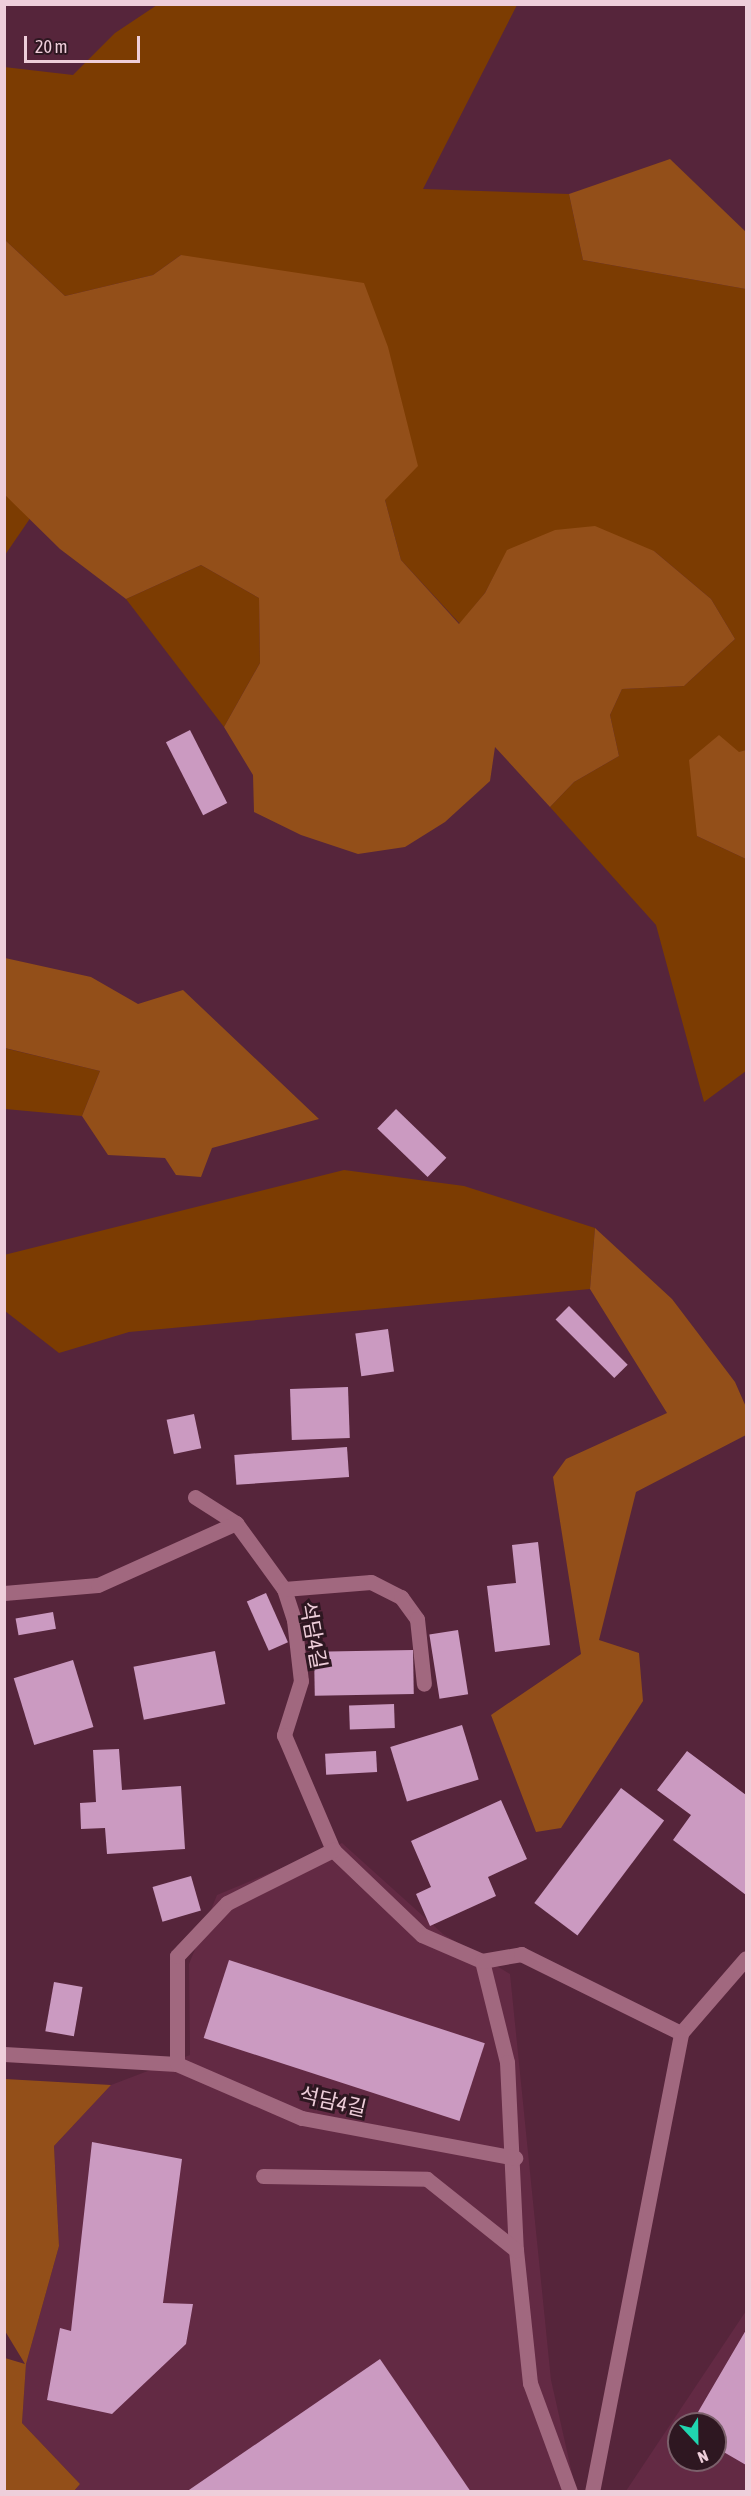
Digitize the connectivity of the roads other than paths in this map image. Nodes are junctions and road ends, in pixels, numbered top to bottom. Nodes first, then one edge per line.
1 (195, 1497) dead end
2 (236, 1523) junction
3 (284, 1589) junction
4 (4, 1593) edge
5 (424, 1684) dead end
6 (333, 1850) junction
7 (747, 1958) edge
8 (482, 1961) junction
9 (681, 2033) junction
10 (4, 2054) edge
11 (177, 2064) junction
12 (515, 2158) junction
13 (263, 2176) dead end
14 (516, 2250) junction
15 (570, 2492) edge
16 (592, 2492) edge

1 - 2 street
2 - 3 street, 석담4길
2 - 4 street
3 - 5 street
3 - 6 street, 석담4길
6 - 8 street, 석담4길
6 - 11 street
7 - 9 street
8 - 9 street
8 - 12 street
9 - 16 street
10 - 11 street, 석담4길
11 - 12 street, 석담4길
12 - 14 street
13 - 14 street
14 - 15 street

